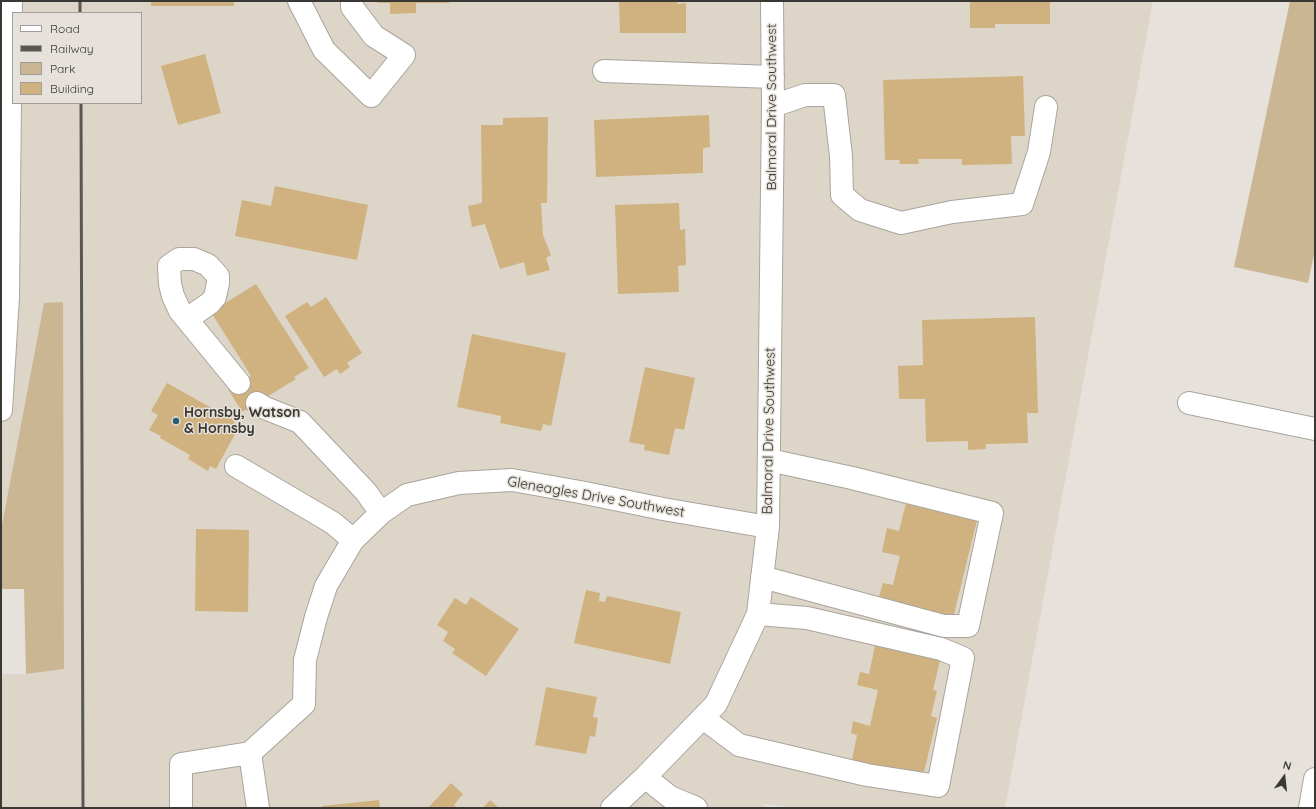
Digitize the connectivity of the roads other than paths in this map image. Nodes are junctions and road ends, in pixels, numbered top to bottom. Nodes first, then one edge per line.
1 (11, 1) edge
2 (299, 1) edge
3 (352, 1) edge
4 (772, 1) edge
5 (604, 71) dead end
6 (773, 77) junction
7 (773, 106) junction
8 (1046, 107) dead end
9 (187, 320) dead end
10 (2, 380) edge
11 (239, 383) dead end
12 (257, 403) dead end
13 (1189, 403) dead end
14 (1, 410) edge
15 (1315, 429) edge
16 (769, 460) junction
17 (236, 466) dead end
18 (381, 513) junction
19 (768, 526) junction
20 (353, 540) junction
21 (762, 578) junction
22 (758, 614) junction
23 (703, 718) junction
24 (250, 753) junction
25 (645, 777) junction
26 (1315, 779) edge
27 (181, 808) edge
28 (258, 808) edge
29 (612, 808) edge
30 (696, 808) edge
31 (1310, 808) edge

1 - 10 street
2 - 3 street
4 - 6 street, Balmoral Drive Southwest
5 - 6 street
6 - 7 street, Balmoral Drive Southwest
7 - 8 street
7 - 16 street, Balmoral Drive Southwest
9 - 11 street
10 - 14 street
12 - 18 street
13 - 15 street
16 - 19 street, Balmoral Drive Southwest
16 - 21 street
17 - 20 street
18 - 19 street, Gleneagles Drive Southwest
18 - 20 street, Gleneagles Drive Southwest
19 - 21 street, Balmoral Drive Southwest
20 - 24 street, Gleneagles Drive Southwest
21 - 22 street, Balmoral Drive Southwest
22 - 23 street, Balmoral Drive Southwest
22 - 23 street
23 - 25 street, Balmoral Drive Southwest
24 - 27 street
24 - 28 street
25 - 29 street, Balmoral Drive Southwest
25 - 30 street
26 - 31 street

